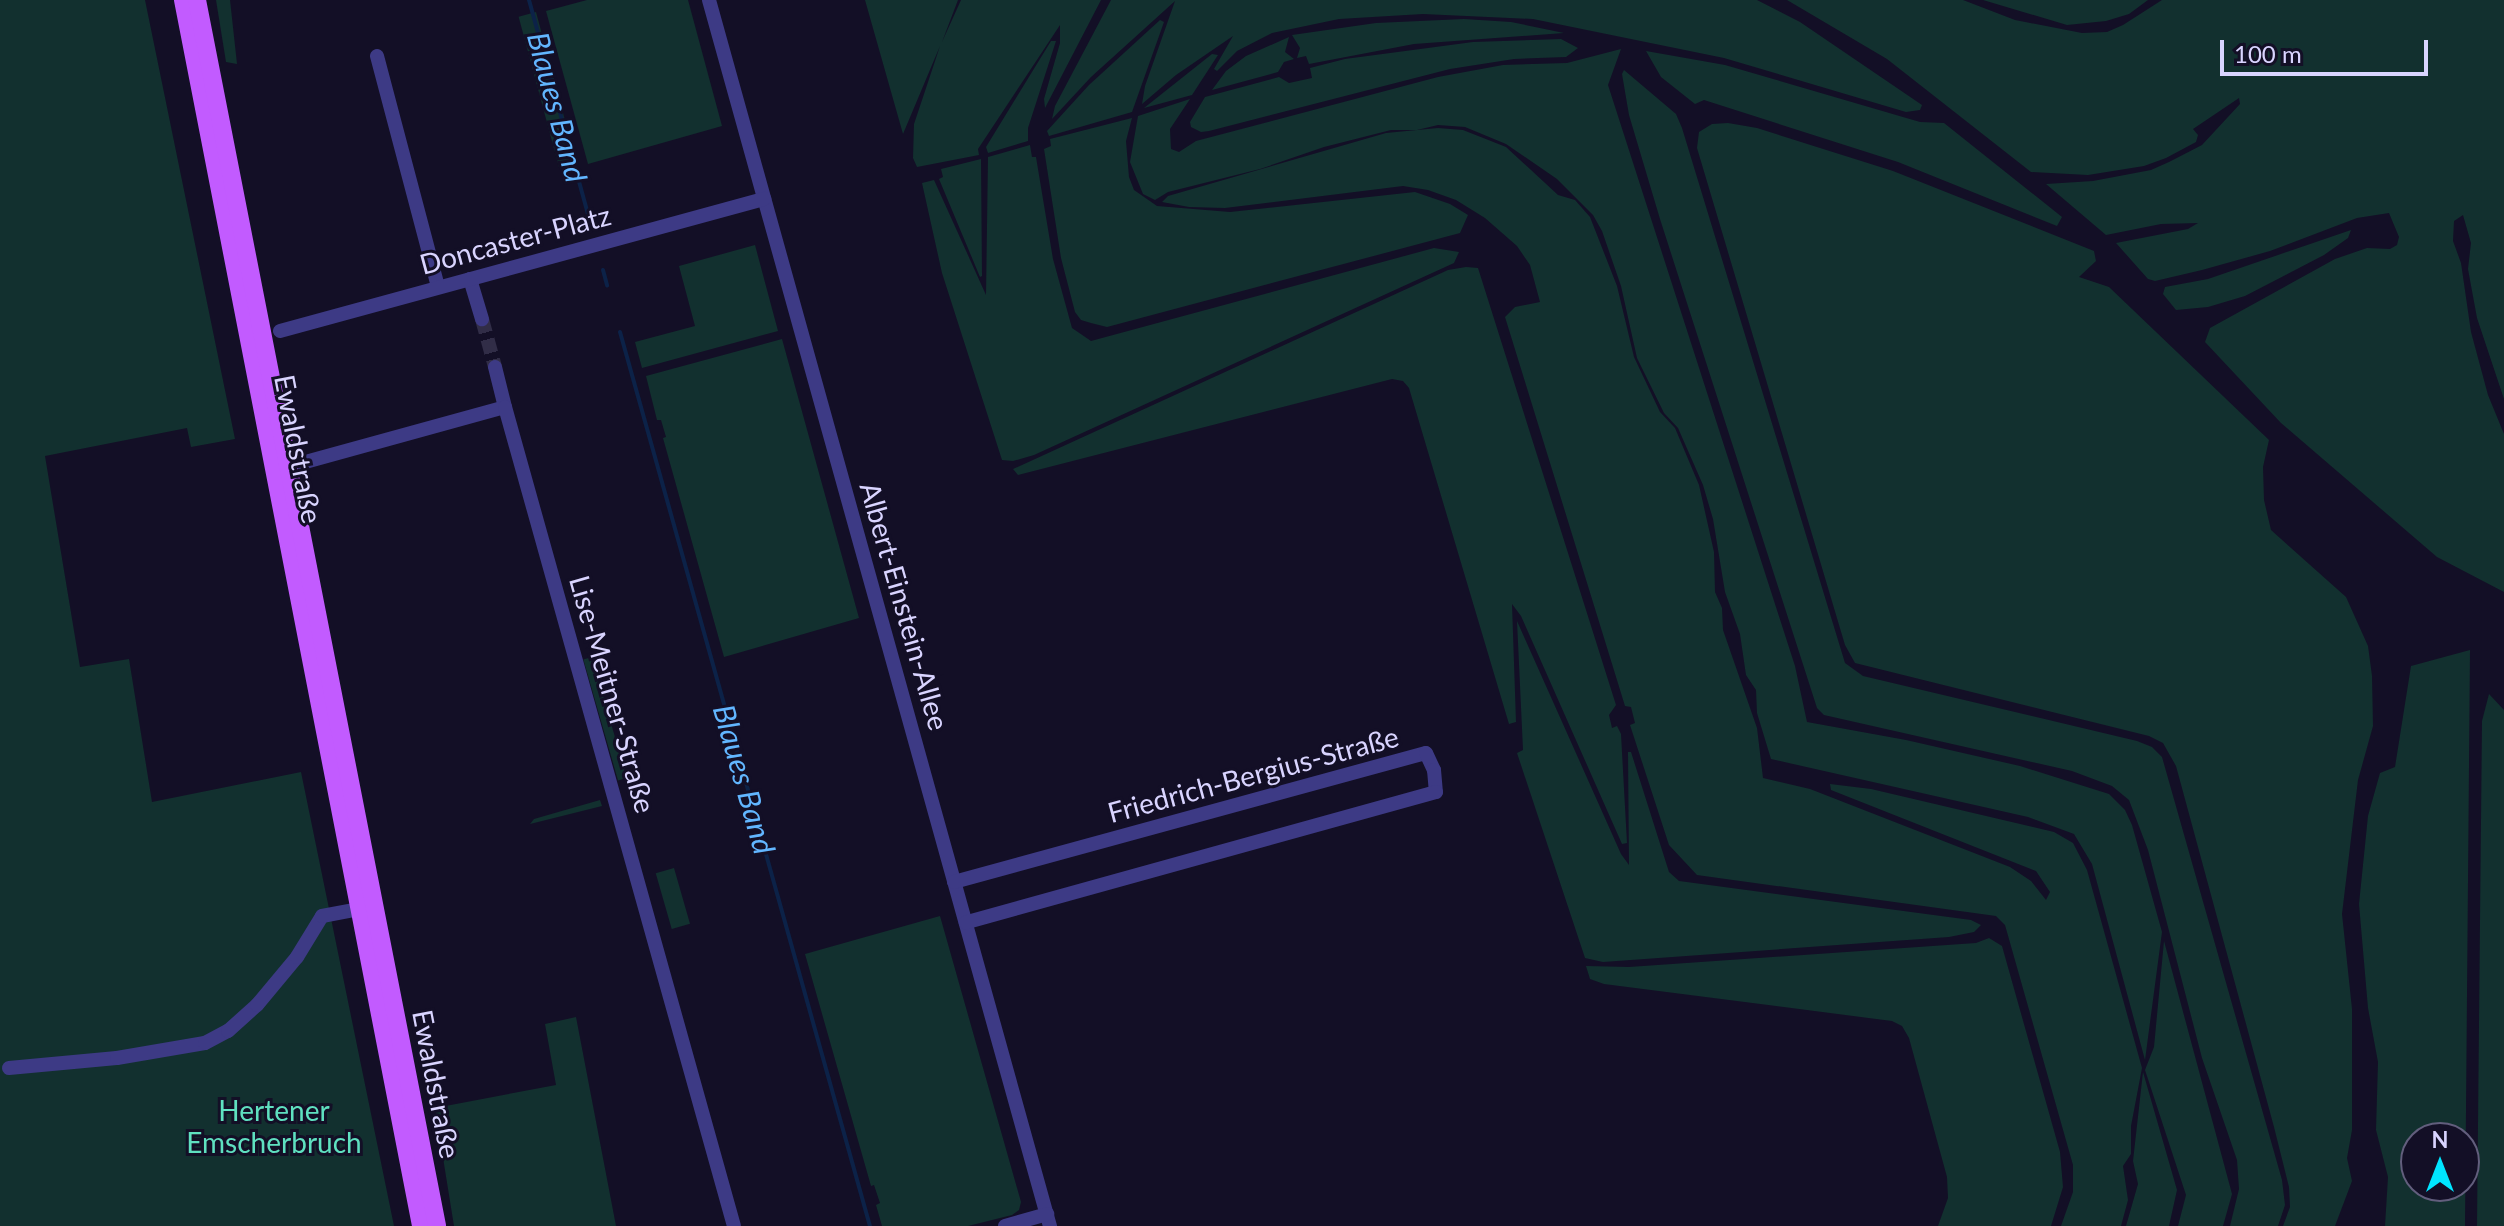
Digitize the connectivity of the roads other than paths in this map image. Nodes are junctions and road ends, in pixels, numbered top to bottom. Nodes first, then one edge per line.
1 (183, 0) edge
2 (197, 0) edge
3 (709, 0) edge
4 (377, 56) dead end
5 (764, 199) junction
6 (470, 279) junction
7 (438, 287) junction
8 (482, 319) tunnel mouth
9 (280, 331) dead end
10 (495, 367) tunnel mouth
11 (505, 407) junction
12 (281, 469) junction
13 (954, 882) junction
14 (366, 907) junction
15 (966, 922) junction
16 (9, 1068) dead end
17 (1049, 1220) edge
18 (421, 1226) edge
19 (437, 1226) edge
20 (734, 1226) edge
21 (1005, 1226) edge

1 - 12 main road, Ewaldstraße
2 - 12 main road, Ewaldstraße
3 - 5 street, Albert-Einstein-Allee
4 - 7 street
5 - 6 street, Doncaster-Platz
5 - 13 street, Albert-Einstein-Allee
6 - 7 street, Doncaster-Platz
6 - 8 street
7 - 9 street, Doncaster-Platz
10 - 11 street, Lise-Meitner-Straße
11 - 12 street
11 - 20 street, Lise-Meitner-Straße
12 - 14 main road, Ewaldstraße
13 - 15 street, Albert-Einstein-Allee
13 - 15 street, Friedrich-Bergius-Straße
14 - 16 street
14 - 18 main road, Ewaldstraße
14 - 19 main road, Ewaldstraße
15 - 17 street, Albert-Einstein-Allee
17 - 21 street

